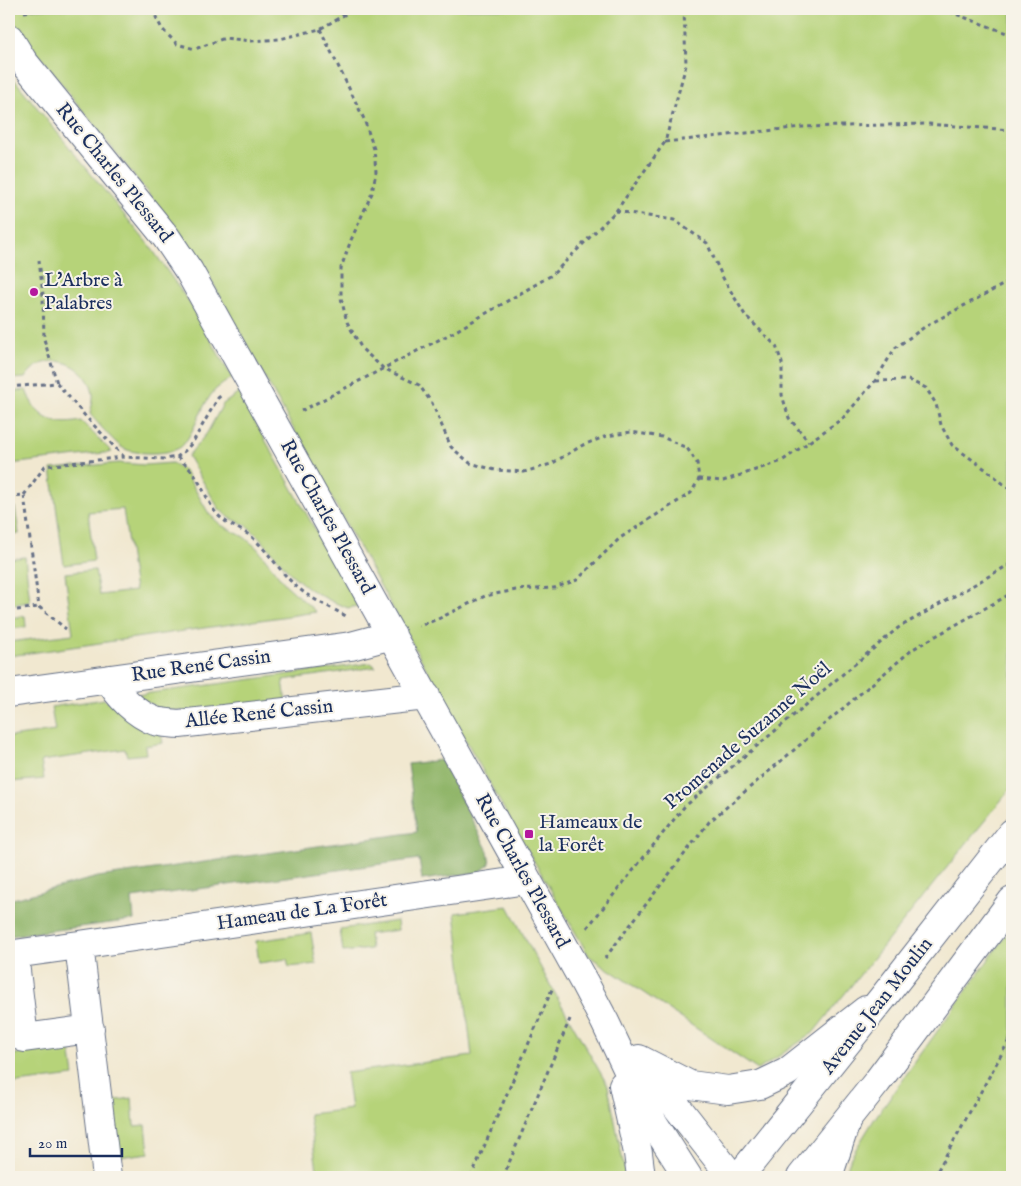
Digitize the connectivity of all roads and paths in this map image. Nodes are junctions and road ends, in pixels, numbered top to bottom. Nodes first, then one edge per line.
1 (46, 9) edge
2 (152, 9) edge
3 (354, 9) edge
4 (684, 9) edge
5 (942, 9) edge
6 (18, 13) dead end
7 (320, 29) junction
8 (1012, 35) edge
9 (9, 38) edge
10 (1012, 130) edge
11 (665, 142) junction
12 (616, 211) junction
13 (39, 260) dead end
14 (1012, 280) edge
15 (383, 368) junction
16 (250, 378) junction
17 (875, 381) junction
18 (57, 383) junction
19 (9, 386) edge
20 (275, 424) junction
21 (809, 442) junction
22 (124, 457) junction
23 (176, 457) junction
24 (699, 479) junction
25 (1012, 491) edge
26 (24, 494) junction
27 (9, 496) edge
28 (1012, 563) edge
29 (1012, 593) edge
30 (39, 607) junction
31 (9, 611) edge
32 (346, 616) dead end
33 (66, 629) dead end
34 (392, 635) junction
35 (109, 679) junction
36 (9, 693) edge
37 (426, 696) junction
38 (1012, 833) edge
39 (526, 880) junction
40 (1012, 901) edge
41 (79, 945) junction
42 (567, 953) junction
43 (585, 984) junction
44 (885, 995) junction
45 (605, 1022) junction
46 (90, 1029) junction
47 (1012, 1035) edge
48 (639, 1059) junction
49 (848, 1119) junction
50 (107, 1177) edge
51 (471, 1177) edge
52 (503, 1177) edge
53 (641, 1177) edge
54 (688, 1177) edge
55 (732, 1177) edge
56 (739, 1177) edge
57 (801, 1177) edge
58 (828, 1177) edge
59 (934, 1177) edge

1 - 6 path
2 - 7 path
3 - 7 path
4 - 11 path
5 - 8 path
7 - 15 path
9 - 16 street, Rue Charles Plessard
10 - 11 path
11 - 12 path
12 - 15 path
12 - 21 path
13 - 18 path
14 - 17 path
15 - 20 path
15 - 24 path
16 - 20 street, Rue Charles Plessard
16 - 23 path
17 - 21 path
17 - 25 path
18 - 19 path
18 - 22 path
20 - 34 street, Rue Charles Plessard
21 - 24 path
22 - 23 path
22 - 26 path
23 - 32 path
24 - 34 path
26 - 27 path
26 - 30 path
28 - 42 path, Promenade Suzanne Noël
29 - 43 path
30 - 31 path
30 - 33 path
34 - 35 street, Rue René Cassin
34 - 37 street, Rue Charles Plessard
35 - 36 street, Rue René Cassin
35 - 37 street, Allée René Cassin
37 - 39 street, Rue Charles Plessard
38 - 44 street, Avenue Jean Moulin
39 - 41 street, Hameau de La Forêt
39 - 42 street, Rue Charles Plessard
40 - 49 street
41 - 46 street
41 - 46 street, Hameau de La Forêt
42 - 43 street, Rue Charles Plessard
42 - 51 path, Promenade Suzanne Noël
43 - 45 street, Rue Charles Plessard
43 - 52 path
44 - 48 street
44 - 56 street, Avenue Jean Moulin
45 - 48 street, Rue Charles Plessard
45 - 53 street
45 - 54 street, Rue Charles Plessard
46 - 50 street
47 - 59 path
48 - 55 street, Rue Charles Plessard
49 - 57 street
49 - 58 street

